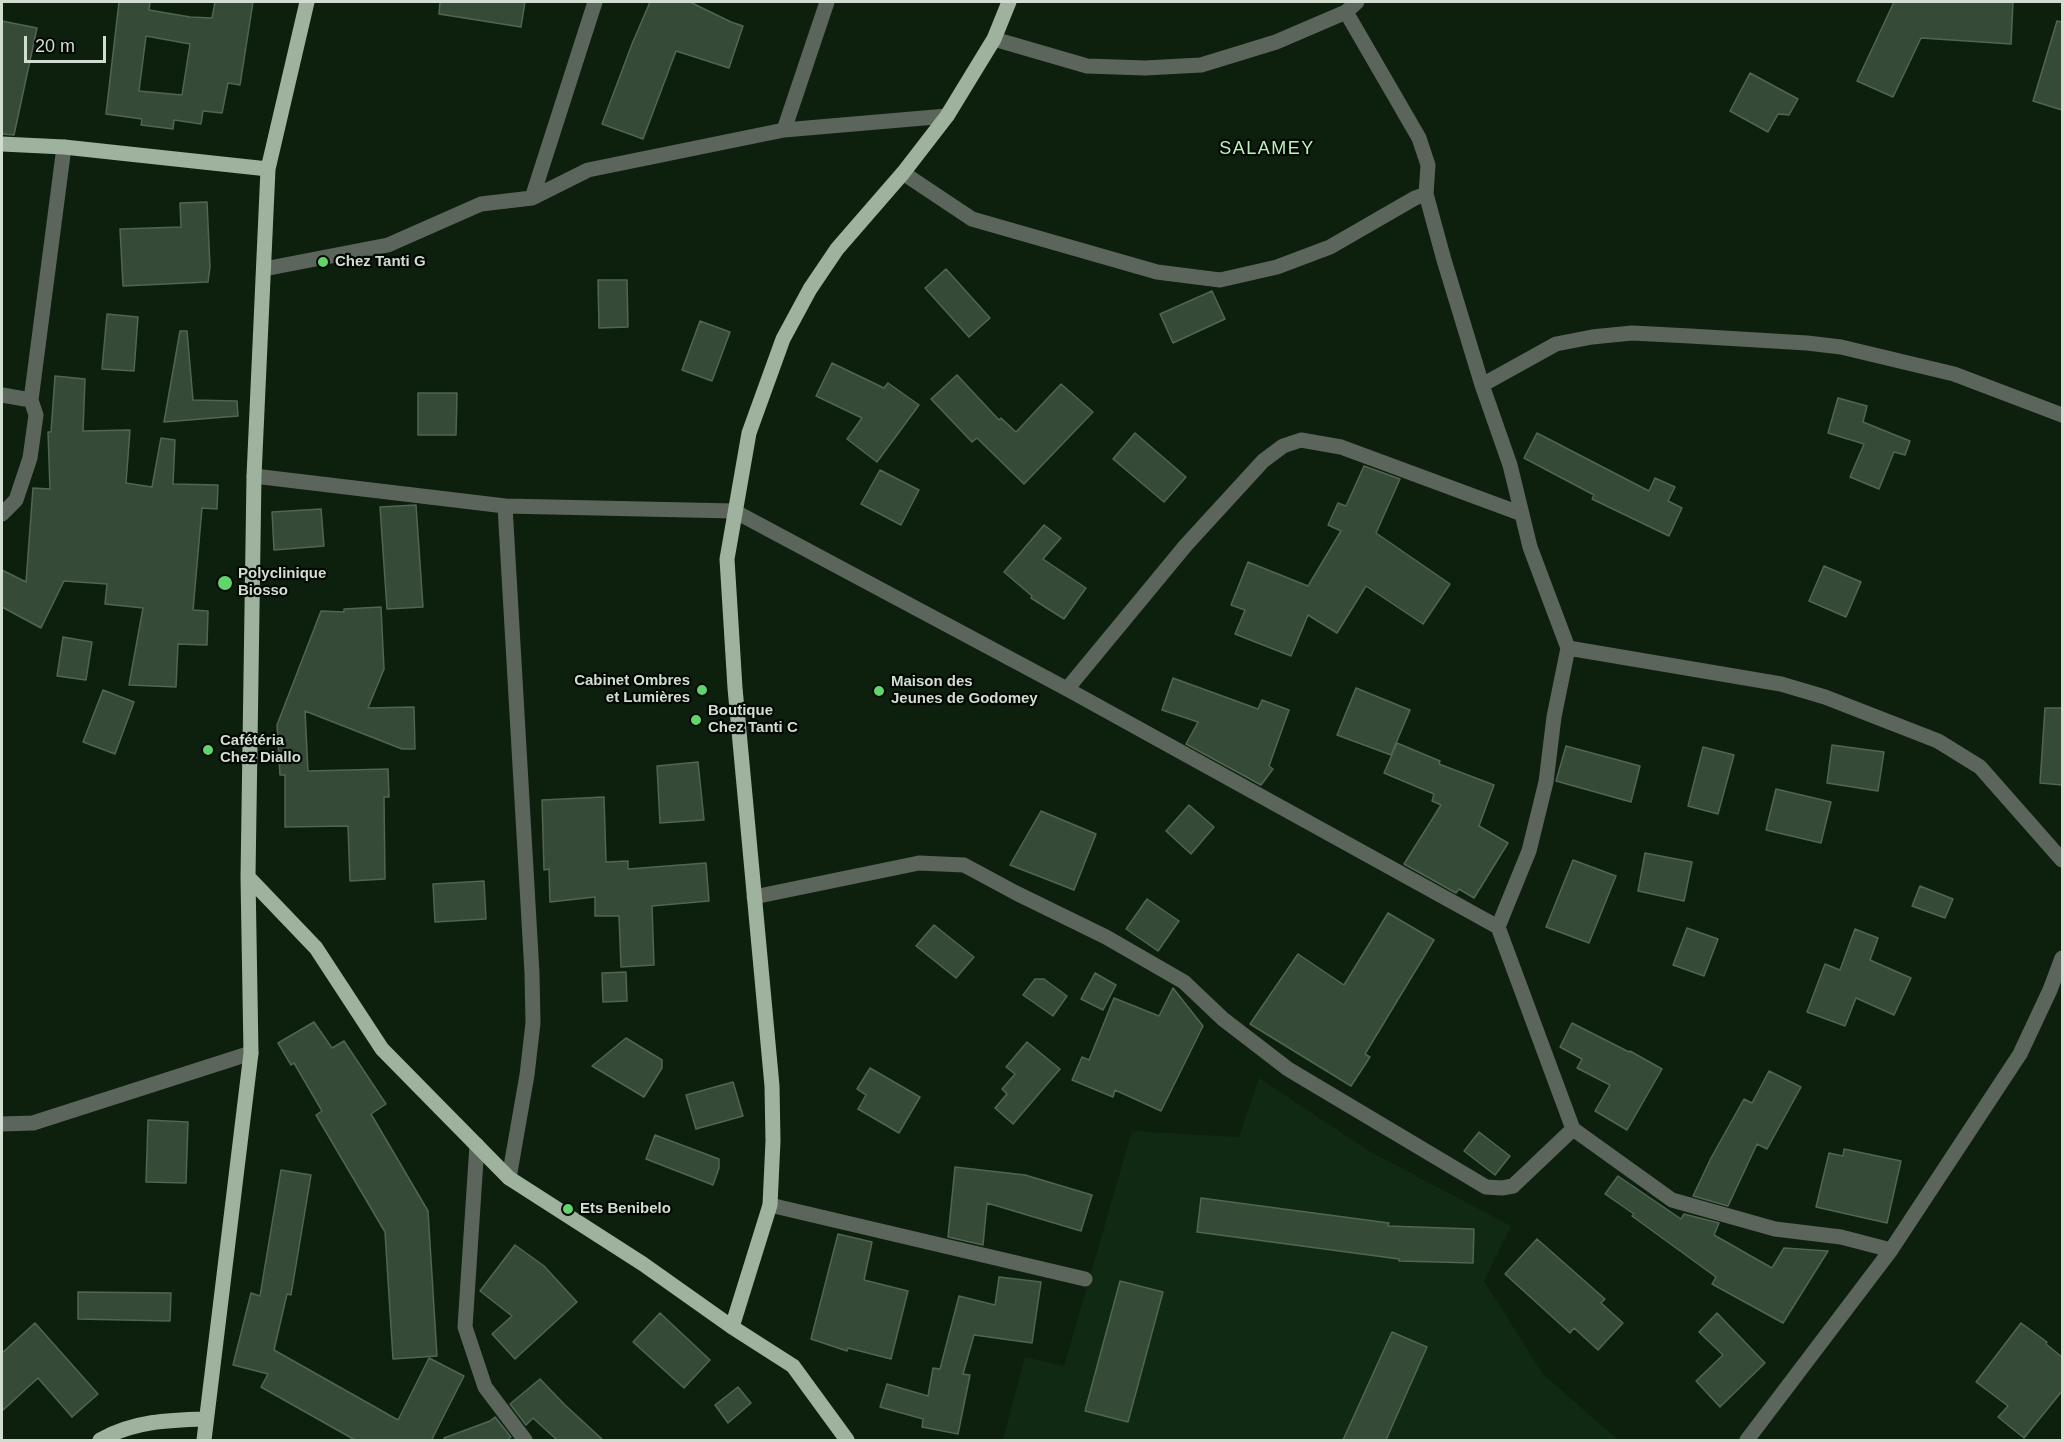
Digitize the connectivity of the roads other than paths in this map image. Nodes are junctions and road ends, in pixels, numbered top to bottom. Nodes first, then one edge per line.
1 (308, 2) edge
2 (595, 2) edge
3 (827, 2) edge
4 (1009, 2) edge
5 (1351, 7) edge
6 (994, 39) junction
7 (947, 116) junction
8 (784, 130) junction
9 (2, 144) edge
10 (64, 147) junction
11 (268, 169) junction
12 (903, 173) junction
13 (1426, 194) junction
14 (532, 198) junction
15 (264, 269) junction
16 (1482, 385) junction
17 (2, 395) edge
18 (31, 400) junction
19 (2062, 415) edge
20 (254, 476) junction
21 (505, 506) junction
22 (734, 511) junction
23 (2, 514) edge
24 (1522, 514) junction
25 (1568, 648) junction
26 (1067, 689) junction
27 (2062, 860) edge
28 (248, 877) junction
29 (754, 897) junction
30 (1498, 927) junction
31 (2062, 958) edge
32 (250, 1053) junction
33 (2, 1124) edge
34 (1573, 1129) junction
35 (477, 1145) junction
36 (509, 1178) junction
37 (770, 1205) junction
38 (1892, 1250) junction
39 (1085, 1279) dead end
40 (732, 1327) junction
41 (206, 1419) junction
42 (100, 1440) edge
43 (204, 1440) edge
44 (525, 1440) edge
45 (847, 1440) edge
46 (1747, 1440) edge

1 - 11 main road
2 - 14 street
3 - 8 street
4 - 6 main road
5 - 6 street
5 - 13 street
6 - 7 main road
7 - 8 street
7 - 12 main road
8 - 14 street
9 - 10 main road
10 - 11 main road
10 - 18 street
11 - 15 main road
12 - 13 street
12 - 22 main road
13 - 16 street
14 - 15 street
15 - 20 main road
16 - 19 street
16 - 24 street
17 - 18 street
18 - 23 street
20 - 21 street
20 - 28 main road
21 - 22 street
21 - 36 street
22 - 26 street
22 - 29 main road
24 - 25 street
24 - 26 street
25 - 27 street
25 - 30 street
26 - 30 street
28 - 32 main road
28 - 35 main road
29 - 34 street
29 - 37 main road
30 - 34 street
31 - 38 street
32 - 33 street
32 - 41 main road
34 - 38 street
35 - 36 main road
35 - 44 street
36 - 40 main road
37 - 39 street
37 - 40 main road
38 - 46 street
40 - 45 main road
41 - 42 main road
41 - 43 main road

